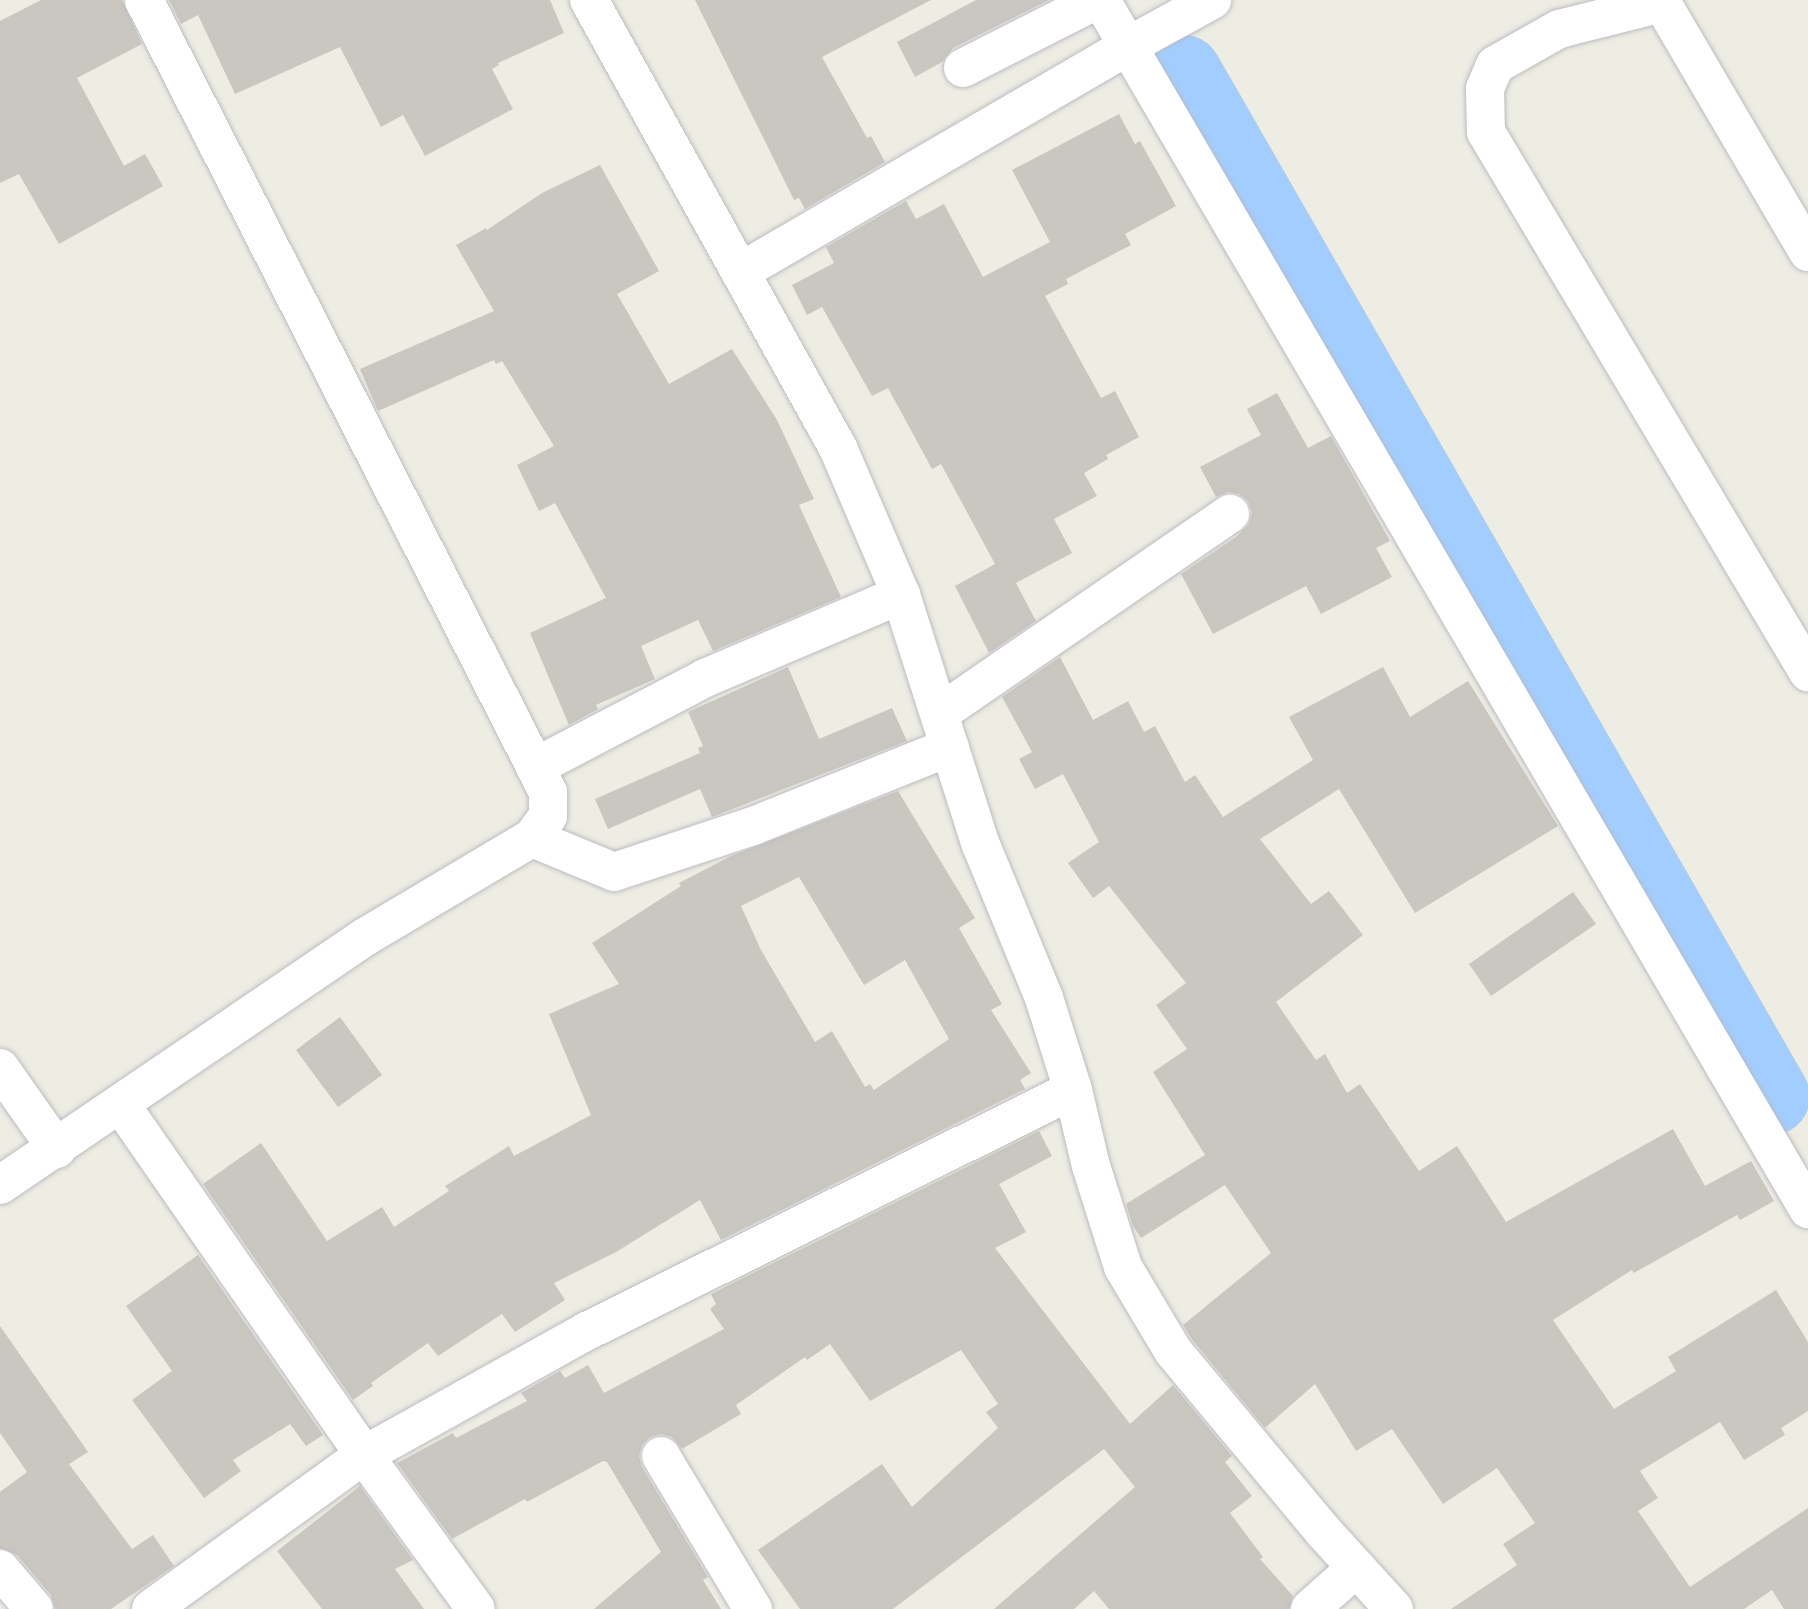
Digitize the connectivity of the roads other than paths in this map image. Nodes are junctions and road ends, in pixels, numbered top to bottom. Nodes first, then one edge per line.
1 (144, 0) edge
2 (589, 0) edge
3 (1099, 0) edge
4 (1212, 0) edge
5 (1670, 1) edge
6 (1552, 15) edge
7 (1128, 46) junction
8 (963, 68) dead end
9 (1808, 252) edge
10 (740, 272) junction
11 (1230, 514) dead end
12 (901, 595) junction
13 (1808, 672) edge
14 (945, 730) junction
15 (535, 767) junction
16 (532, 838) junction
17 (0, 1068) edge
18 (1073, 1090) junction
19 (121, 1105) junction
20 (57, 1149) junction
21 (0, 1185) edge
22 (1808, 1209) edge
23 (364, 1455) junction
24 (661, 1456) dead end
25 (1356, 1568) junction
26 (0, 1569) edge
27 (34, 1609) edge
28 (151, 1609) edge
29 (476, 1609) edge
30 (753, 1609) edge
31 (1310, 1609) edge
32 (1394, 1609) edge

1 - 15 street
2 - 10 street
3 - 7 street
3 - 8 street
4 - 7 street
5 - 6 street
5 - 9 street
6 - 13 street
7 - 10 street
7 - 22 street
10 - 12 street
11 - 14 street
12 - 14 street
12 - 15 street
14 - 16 street
14 - 18 street
15 - 16 street
16 - 19 street
17 - 20 street
18 - 23 street
18 - 25 street
19 - 20 street
19 - 23 street
20 - 21 street
23 - 28 street
23 - 29 street
24 - 30 street
25 - 31 street
25 - 32 street
26 - 27 street

